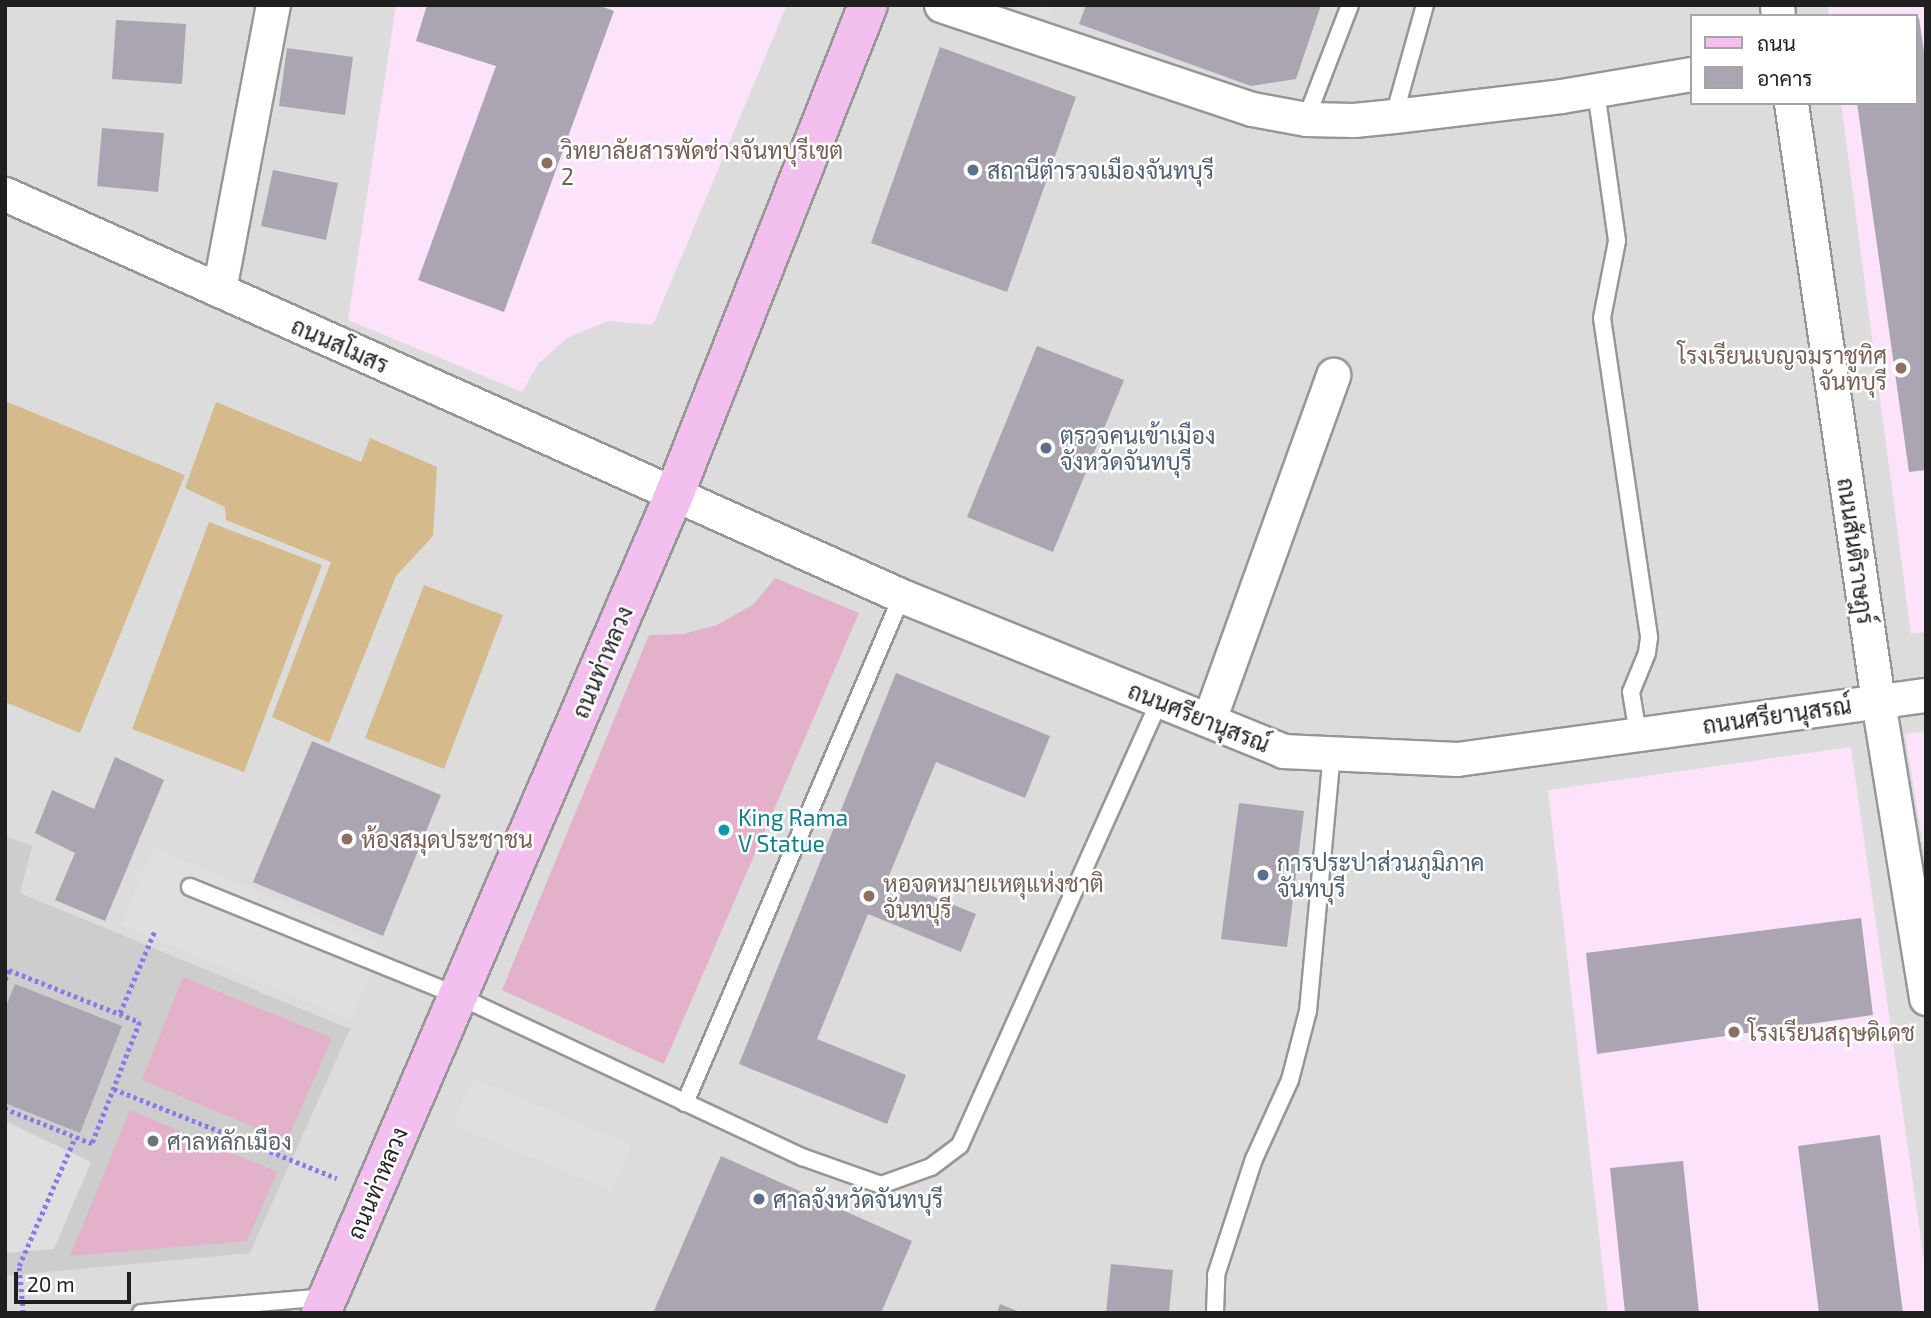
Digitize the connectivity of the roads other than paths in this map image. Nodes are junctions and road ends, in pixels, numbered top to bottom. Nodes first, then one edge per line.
1 (273, 5) edge
2 (868, 5) edge
3 (941, 5) edge
4 (1350, 5) edge
5 (1425, 5) edge
6 (1689, 74) edge
7 (1596, 91) junction
8 (1791, 105) edge
9 (1394, 116) junction
10 (1306, 119) junction
11 (5, 194) edge
12 (219, 290) junction
13 (1333, 375) dead end
14 (674, 495) junction
15 (902, 596) junction
16 (1926, 695) edge
17 (1160, 701) junction
18 (1878, 701) junction
19 (1209, 720) junction
20 (1638, 734) junction
21 (1332, 753) junction
22 (190, 887) dead end
23 (458, 996) junction
24 (1926, 998) edge
25 (685, 1103) junction
26 (324, 1305) edge
27 (141, 1313) edge
28 (1215, 1313) edge

1 - 12 street
2 - 14 main road, ถนนท่าหลวง
3 - 10 street
4 - 10 lane
5 - 9 lane
6 - 7 street
7 - 9 street
7 - 20 lane
8 - 18 street, ถนนสันติราษฎร์
9 - 10 street
11 - 12 street, ถนนสโมสร
12 - 14 street, ถนนสโมสร
13 - 19 street
14 - 15 street, ถนนศรียานุสรณ์
14 - 23 main road, ถนนท่าหลวง
15 - 17 street, ถนนศรียานุสรณ์
15 - 25 lane
16 - 18 street, ถนนศรียานุสรณ์
17 - 19 street, ถนนศรียานุสรณ์
17 - 25 lane
18 - 20 street, ถนนศรียานุสรณ์
18 - 24 street, ถนนสันติราษฎร์
19 - 21 street, ถนนศรียานุสรณ์
20 - 21 street, ถนนศรียานุสรณ์
21 - 28 lane
22 - 23 lane
23 - 25 lane
23 - 26 main road, ถนนท่าหลวง
26 - 27 lane

